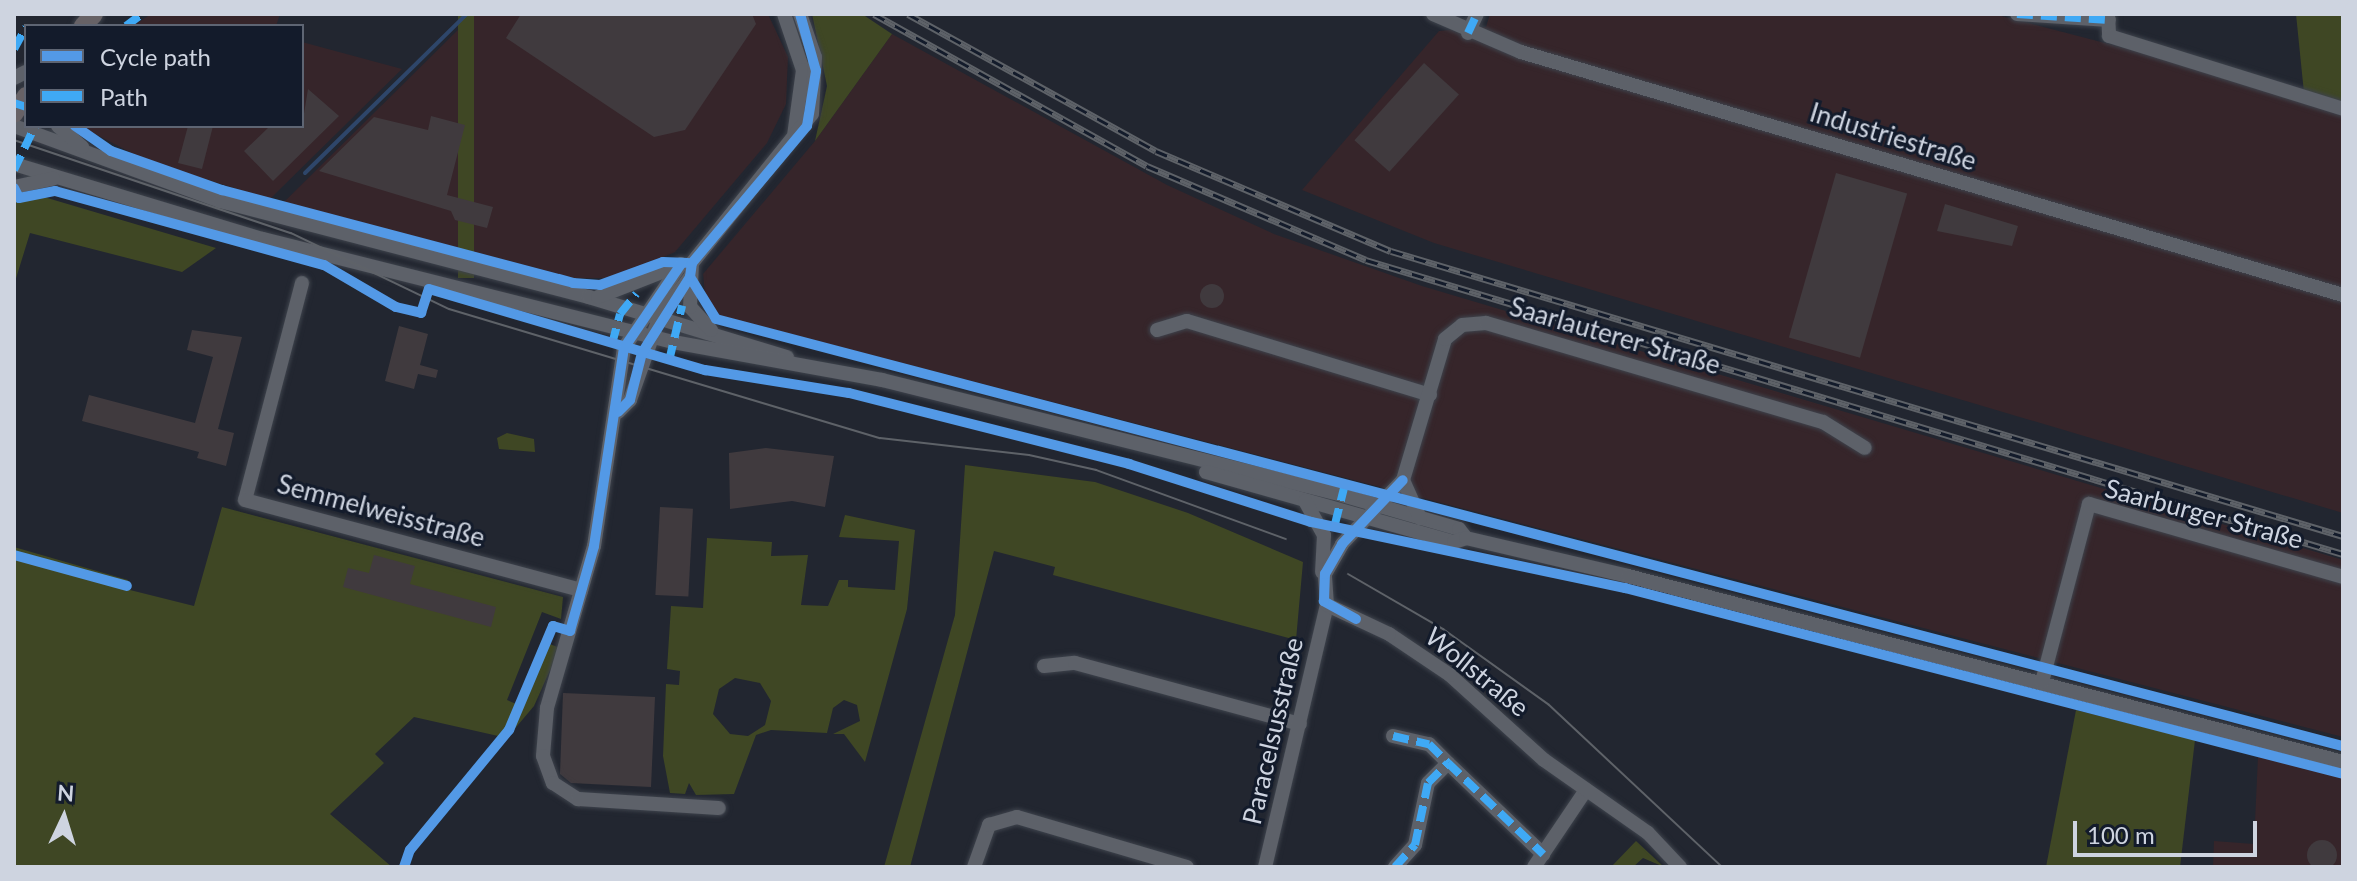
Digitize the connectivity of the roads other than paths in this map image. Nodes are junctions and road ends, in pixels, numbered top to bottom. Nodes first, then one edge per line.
1 (784, 14) edge
2 (800, 14) edge
3 (1433, 14) edge
4 (1477, 14) edge
5 (2017, 14) edge
6 (2108, 17) edge
7 (1468, 33) junction
8 (2343, 109) edge
9 (14, 126) edge
10 (61, 128) edge
11 (794, 136) junction
12 (14, 164) edge
13 (110, 164) junction
14 (53, 178) junction
15 (14, 187) edge
16 (688, 268) junction
17 (302, 283) dead end
18 (2343, 295) edge
19 (589, 297) junction
20 (642, 313) junction
21 (659, 318) junction
22 (1157, 330) dead end
23 (632, 333) junction
24 (714, 333) junction
25 (650, 337) junction
26 (750, 350) junction
27 (1430, 395) junction
28 (618, 412) junction
29 (1143, 448) junction
30 (1865, 448) dead end
31 (1403, 480) junction
32 (1305, 501) junction
33 (1380, 507) junction
34 (1369, 518) junction
35 (1420, 518) junction
36 (1466, 538) junction
37 (2343, 577) edge
38 (581, 590) junction
39 (1324, 598) junction
40 (1044, 666) dead end
41 (2042, 682) junction
42 (1300, 724) junction
43 (1393, 736) dead end
44 (2343, 762) edge
45 (1448, 763) junction
46 (1586, 790) junction
47 (719, 808) dead end
48 (1543, 854) junction
49 (974, 867) edge
50 (1187, 867) edge
51 (1265, 867) edge
52 (1395, 867) edge
53 (1534, 867) edge
54 (1680, 867) edge

1 - 11 street
2 - 11 street
3 - 7 street, Industriestraße
4 - 7 street
5 - 6 street
6 - 8 street
7 - 18 street, Industriestraße
9 - 13 street
10 - 13 street
11 - 16 street
12 - 14 street
13 - 19 street
14 - 15 street
14 - 23 street
16 - 19 street
16 - 20 street
16 - 21 street
16 - 24 street
17 - 38 street, Semmelweisstraße
19 - 20 street
20 - 21 street
20 - 23 street
21 - 24 street
21 - 25 street
22 - 27 street
23 - 25 street
23 - 28 street
24 - 26 street
25 - 26 street
25 - 28 street
26 - 29 street
27 - 30 street, Saarlauterer Straße
27 - 31 street, Saarlauterer Straße
28 - 38 street
29 - 32 street
29 - 33 street
31 - 33 street, Saarlauterer Straße
31 - 35 street
32 - 34 street
32 - 39 street
33 - 34 street
33 - 35 street
34 - 36 street
34 - 39 street
35 - 36 street
36 - 41 street
37 - 41 street, Saarburger Straße
38 - 47 street
39 - 42 street, Paracelsusstraße
39 - 46 street, Wollstraße
40 - 42 street
41 - 44 street
42 - 51 street, Paracelsusstraße
43 - 45 street
45 - 48 street
45 - 52 street
46 - 48 street
46 - 54 street, Wollstraße
48 - 53 street
49 - 50 street

